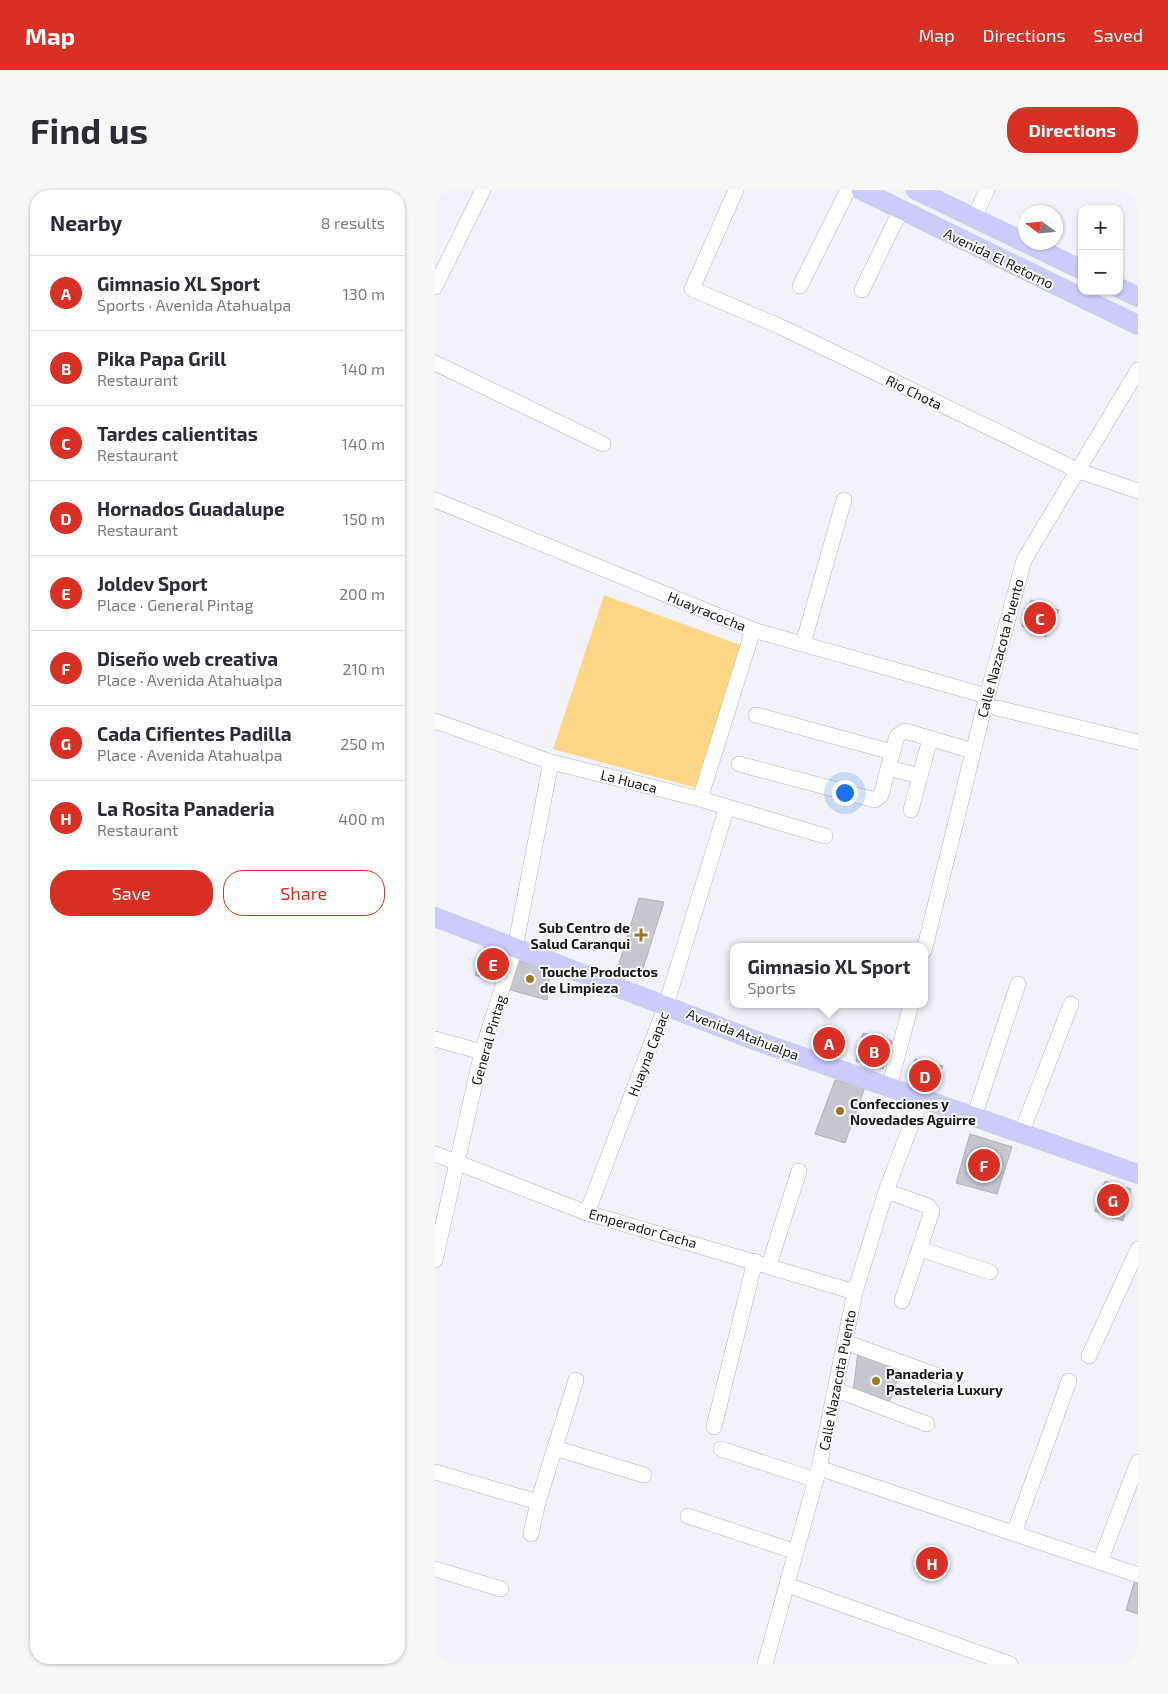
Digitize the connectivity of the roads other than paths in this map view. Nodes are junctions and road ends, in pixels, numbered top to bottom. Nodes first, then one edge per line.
1 (483, 190) edge
2 (736, 190) edge
3 (848, 190) edge
4 (861, 190) edge
5 (916, 190) edge
6 (987, 190) edge
7 (903, 211) junction
8 (974, 218) junction
9 (1078, 268) edge
10 (800, 286) dead end
11 (435, 287) edge
12 (862, 290) dead end
13 (1123, 290) edge
14 (1138, 297) edge
15 (1138, 325) edge
16 (435, 364) edge
17 (1136, 381) edge
18 (603, 444) dead end
19 (1079, 471) junction
20 (1138, 491) edge
21 (435, 500) edge
22 (844, 500) dead end
23 (753, 630) junction
24 (803, 644) junction
25 (987, 696) junction
26 (997, 708) dead end
27 (756, 715) dead end
28 (435, 721) edge
29 (930, 738) junction
30 (1138, 742) edge
31 (973, 751) junction
32 (892, 752) junction
33 (551, 762) junction
34 (739, 764) dead end
35 (888, 768) junction
36 (920, 776) junction
37 (700, 799) junction
38 (727, 807) junction
39 (911, 810) dead end
40 (825, 836) dead end
41 (435, 917) edge
42 (926, 943) edge
43 (515, 948) junction
44 (1018, 984) dead end
45 (1071, 1004) dead end
46 (666, 1005) junction
47 (910, 1008) edge
48 (435, 1040) edge
49 (482, 1052) junction
50 (889, 1088) junction
51 (921, 1100) junction
52 (974, 1118) junction
53 (1021, 1134) junction
54 (435, 1154) edge
55 (457, 1162) junction
56 (799, 1171) dead end
57 (1138, 1174) edge
58 (886, 1191) junction
59 (587, 1213) junction
60 (920, 1248) junction
61 (1138, 1249) edge
62 (435, 1260) edge
63 (762, 1263) junction
64 (990, 1272) dead end
65 (855, 1292) junction
66 (902, 1300) dead end
67 (845, 1342) junction
68 (1089, 1356) dead end
69 (947, 1379) dead end
70 (576, 1380) dead end
71 (1069, 1381) dead end
72 (836, 1390) junction
73 (927, 1424) dead end
74 (714, 1427) dead end
75 (555, 1448) junction
76 (721, 1448) dead end
77 (1138, 1462) edge
78 (435, 1472) edge
79 (818, 1474) junction
80 (644, 1475) dead end
81 (538, 1502) junction
82 (688, 1516) dead end
83 (1014, 1533) junction
84 (531, 1534) dead end
85 (796, 1552) junction
86 (1101, 1562) junction
87 (435, 1569) edge
88 (1138, 1575) edge
89 (787, 1585) junction
90 (501, 1589) dead end
91 (765, 1664) edge
92 (1010, 1664) edge

1 - 11 street
2 - 19 street, Rio Chota
3 - 10 street
4 - 7 main road, Avenida El Retorno
5 - 8 main road, Avenida El Retorno
6 - 8 street
7 - 12 street
7 - 15 main road, Avenida El Retorno
8 - 9 main road, Avenida El Retorno
13 - 14 main road
16 - 18 street
17 - 19 street, Calle Nazacota Puento
19 - 20 street, Rio Chota
19 - 25 street, Calle Nazacota Puento
21 - 23 street, Huayracocha
22 - 24 street
23 - 24 street, Huayracocha
23 - 37 street
24 - 25 street, Huayracocha
25 - 31 street, Calle Nazacota Puento
26 - 30 street
27 - 32 street
28 - 33 street, La Huaca
29 - 31 street
29 - 32 street
29 - 36 street
31 - 42 street, Calle Nazacota Puento
32 - 35 street
33 - 37 street, La Huaca
33 - 43 street, General Pintag
34 - 35 street
35 - 36 street
36 - 39 street
37 - 38 street, La Huaca
38 - 40 street, La Huaca
38 - 46 street, Huayna Capac
41 - 43 main road, Avenida Atahualpa
43 - 46 main road, Avenida Atahualpa
43 - 49 street, General Pintag
44 - 52 street
45 - 53 street
46 - 50 main road, Avenida Atahualpa
46 - 59 street, Huayna Capac
47 - 50 street
48 - 49 street
49 - 55 street, General Pintag
50 - 51 main road, Avenida Atahualpa
51 - 52 main road, Avenida Atahualpa
51 - 58 street, Calle Nazacota Puento
52 - 53 main road, Avenida Atahualpa
53 - 57 main road, Avenida Atahualpa
54 - 55 street, Emperador Cacha
55 - 59 street, Emperador Cacha
55 - 62 street, General Pintag
56 - 63 street
58 - 60 street
58 - 65 street, Calle Nazacota Puento
59 - 63 street, Emperador Cacha
60 - 64 street
60 - 66 street
61 - 68 street
63 - 65 street, Emperador Cacha
63 - 74 street
65 - 67 street, Calle Nazacota Puento
67 - 69 street
67 - 72 street, Calle Nazacota Puento
70 - 75 street
71 - 83 street
72 - 73 street
72 - 79 street, Calle Nazacota Puento
75 - 80 street
75 - 81 street
76 - 79 street
77 - 86 street
78 - 81 street
79 - 83 street
79 - 85 street, Calle Nazacota Puento
81 - 84 street
82 - 85 street
83 - 86 street
85 - 89 street, Calle Nazacota Puento
86 - 88 street
87 - 90 street
89 - 91 street, Calle Nazacota Puento
89 - 92 street

